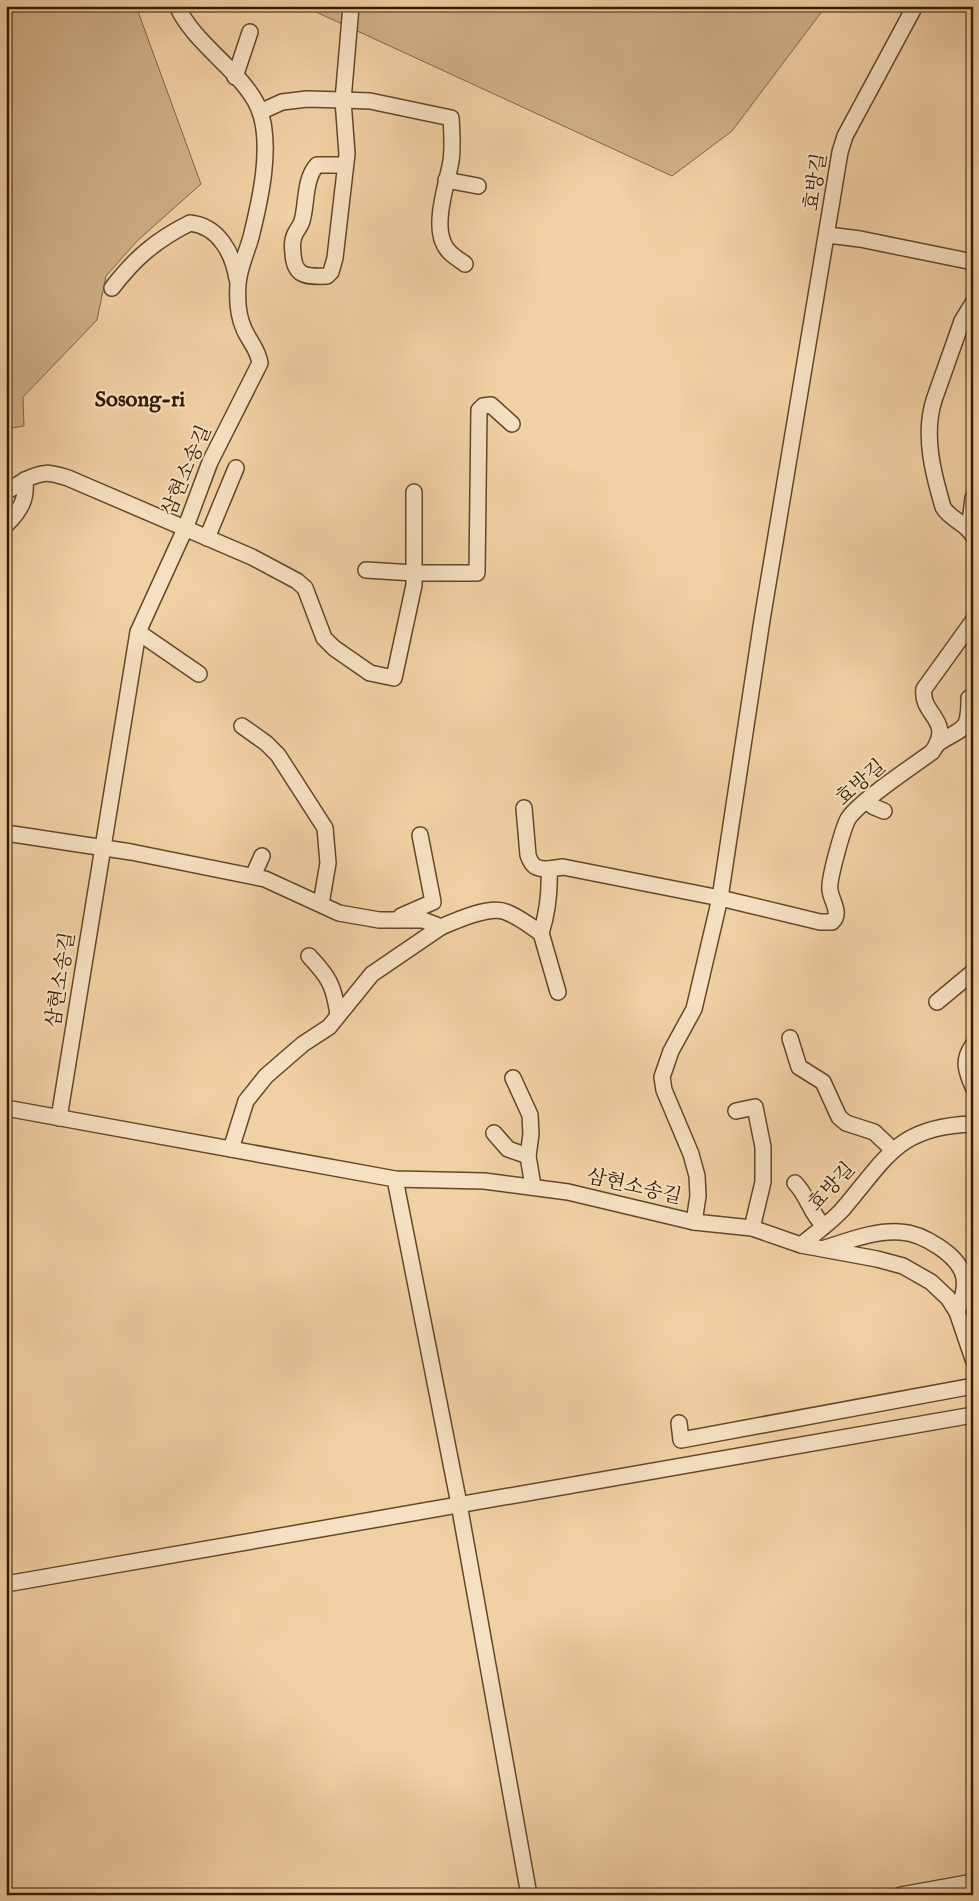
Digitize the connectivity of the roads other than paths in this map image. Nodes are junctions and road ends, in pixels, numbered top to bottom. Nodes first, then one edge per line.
1 (177, 6) edge
2 (351, 6) edge
3 (915, 6) edge
4 (250, 32) dead end
5 (235, 77) junction
6 (343, 100) junction
7 (260, 112) junction
8 (345, 165) junction
9 (446, 180) junction
10 (478, 186) dead end
11 (828, 235) junction
12 (973, 262) edge
13 (465, 264) dead end
14 (238, 283) junction
15 (112, 288) dead end
16 (973, 303) edge
17 (512, 424) dead end
18 (236, 468) dead end
19 (25, 480) junction
20 (6, 492) edge
21 (414, 492) dead end
22 (973, 498) edge
23 (6, 525) edge
24 (185, 529) junction
25 (971, 533) edge
26 (208, 538) junction
27 (366, 570) dead end
28 (414, 573) junction
29 (973, 621) edge
30 (138, 632) junction
31 (200, 674) dead end
32 (969, 698) dead end
33 (242, 726) dead end
34 (937, 744) junction
35 (866, 801) junction
36 (524, 808) dead end
37 (884, 811) dead end
38 (6, 833) edge
39 (420, 835) dead end
40 (103, 848) junction
41 (262, 856) dead end
42 (549, 869) junction
43 (253, 876) junction
44 (720, 898) junction
45 (321, 904) junction
46 (395, 919) junction
47 (441, 927) junction
48 (541, 933) junction
49 (309, 956) dead end
50 (973, 972) edge
51 (558, 992) dead end
52 (937, 1002) dead end
53 (338, 1015) junction
54 (790, 1038) dead end
55 (973, 1045) edge
56 (513, 1078) dead end
57 (973, 1087) edge
58 (6, 1108) edge
59 (736, 1111) dead end
60 (59, 1118) junction
61 (973, 1124) edge
62 (494, 1133) dead end
63 (231, 1149) junction
64 (892, 1149) junction
65 (528, 1156) junction
66 (395, 1179) junction
67 (795, 1183) dead end
68 (533, 1186) junction
69 (694, 1222) junction
70 (824, 1226) junction
71 (752, 1228) junction
72 (801, 1245) junction
73 (821, 1249) junction
74 (968, 1277) edge
75 (957, 1312) junction
76 (973, 1359) edge
77 (973, 1386) edge
78 (973, 1415) edge
79 (679, 1423) dead end
80 (458, 1504) junction
81 (6, 1584) edge
82 (973, 1882) edge
83 (529, 1895) edge
84 (901, 1895) edge

1 - 5 street, 삼현소송길
2 - 6 street
3 - 11 street, 효방길
4 - 5 street
5 - 7 street, 삼현소송길
6 - 7 street
6 - 8 street
6 - 9 street
7 - 14 street, 삼현소송길
8 - 8 street
9 - 10 street
9 - 13 street
11 - 12 street, 효방길
11 - 44 street
14 - 15 street
14 - 24 street, 삼현소송길
16 - 25 street
17 - 28 street
18 - 26 street
19 - 20 street
19 - 23 street
19 - 24 street
21 - 28 street
22 - 25 street
24 - 26 street
24 - 30 street, 삼현소송길
26 - 28 street
27 - 28 street
29 - 34 street
30 - 31 street
30 - 40 street, 삼현소송길
32 - 34 street, 효방길
33 - 45 street
34 - 35 street, 효방길
35 - 37 street
35 - 44 street, 효방길
36 - 42 street
38 - 40 street
39 - 46 street
40 - 43 street
40 - 60 street, 삼현소송길
41 - 43 street
42 - 44 street
42 - 48 street
43 - 45 street
44 - 69 street
45 - 46 street
46 - 47 street
47 - 48 street
47 - 53 street
48 - 51 street
49 - 53 street
50 - 52 street
53 - 63 street
54 - 64 street
55 - 57 street
56 - 65 street
58 - 60 street, 삼현소송길
59 - 71 street
60 - 63 street, 삼현소송길
61 - 64 street, 효방길
62 - 65 street
63 - 66 street, 삼현소송길
64 - 70 street, 효방길
65 - 68 street
66 - 68 street, 삼현소송길
66 - 80 street
67 - 70 street
68 - 69 street, 삼현소송길
69 - 71 street, 삼현소송길
70 - 72 street, 효방길
71 - 72 street, 삼현소송길
72 - 73 street, 삼현소송길
73 - 74 street
73 - 75 street, 삼현소송길
74 - 75 street
75 - 76 street, 삼현소송길
77 - 79 street
78 - 80 street
80 - 81 street
80 - 83 street
82 - 84 street

